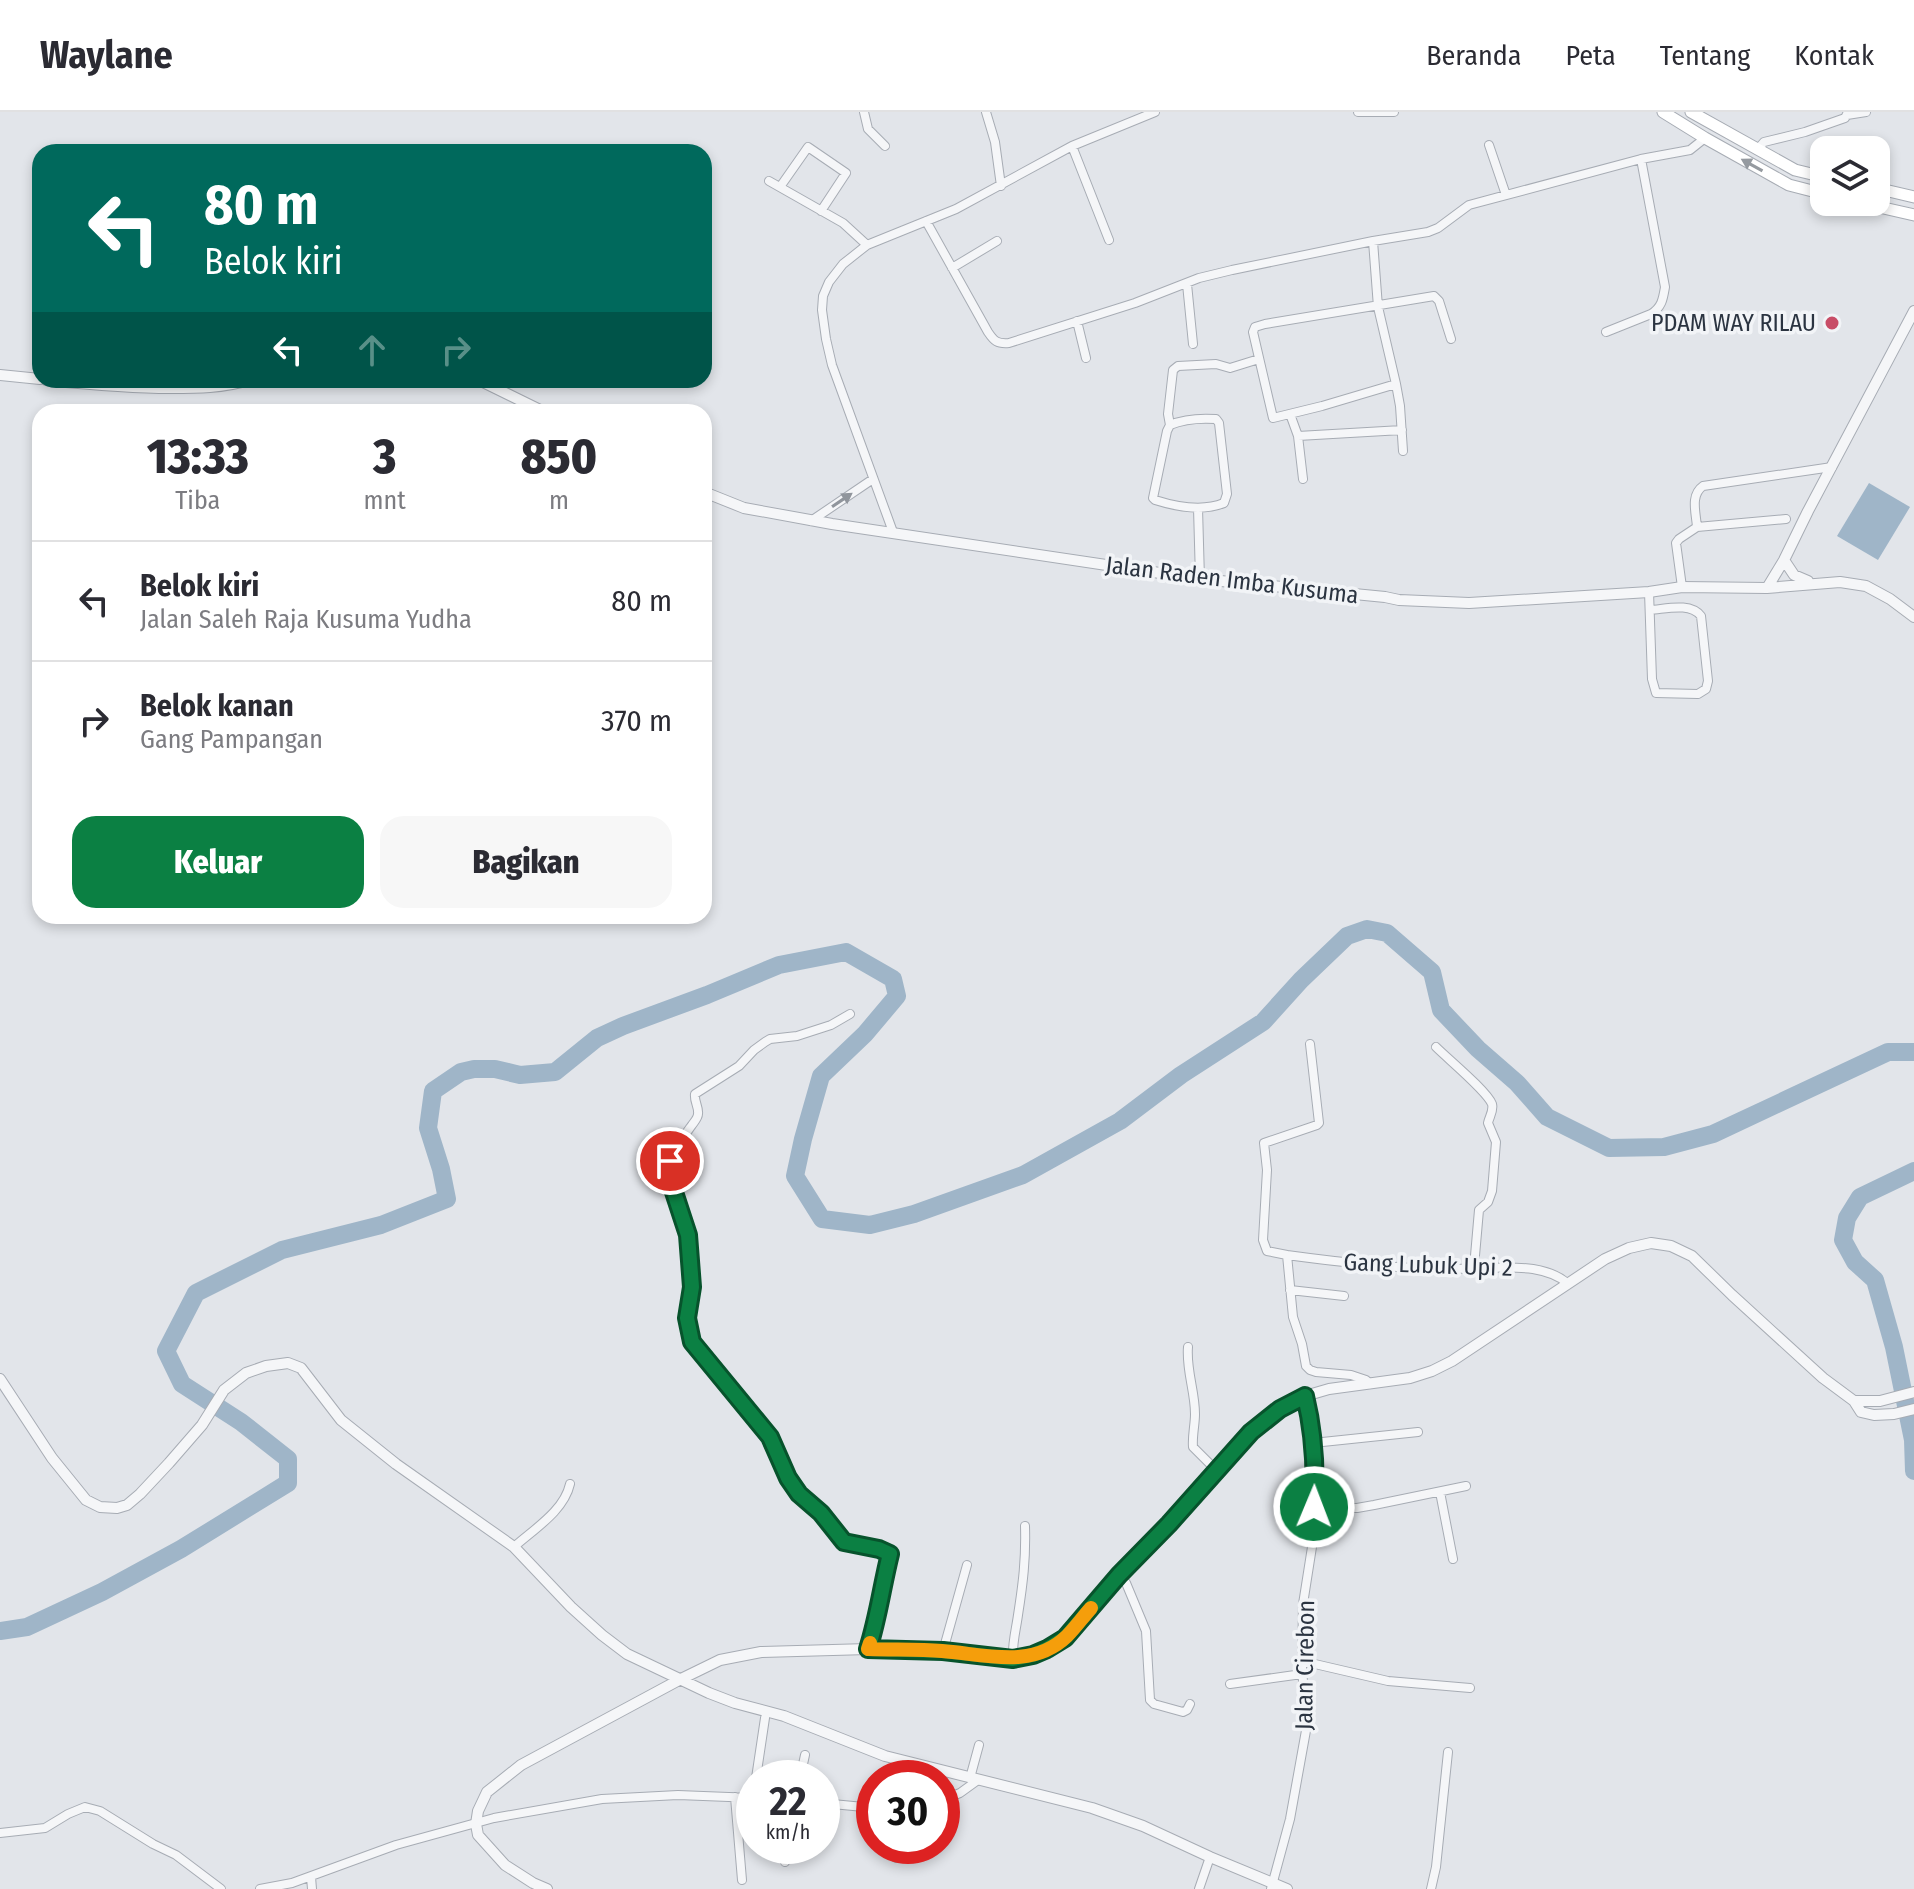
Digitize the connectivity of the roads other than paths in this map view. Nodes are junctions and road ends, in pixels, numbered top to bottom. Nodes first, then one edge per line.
1 (864, 112) edge
2 (986, 112) edge
3 (1155, 112) edge
4 (1358, 112) edge
5 (1394, 112) edge
6 (1663, 112) edge
7 (1690, 112) edge
8 (1866, 112) edge
9 (1848, 114) edge
10 (1681, 124) junction
11 (1705, 138) junction
12 (1489, 145) dead end
13 (885, 146) dead end
14 (1072, 146) junction
15 (1757, 150) junction
16 (1641, 159) junction
17 (1810, 174) edge
18 (769, 181) dead end
19 (1001, 186) junction
20 (780, 187) junction
21 (1810, 190) edge
22 (1890, 191) edge
23 (1506, 195) junction
24 (1914, 197) edge
25 (1890, 208) edge
26 (821, 211) junction
27 (1913, 212) edge
28 (926, 221) junction
29 (1109, 240) dead end
30 (997, 241) dead end
31 (1373, 241) junction
32 (867, 245) junction
33 (952, 268) junction
34 (1187, 284) junction
35 (1378, 307) junction
36 (1914, 311) edge
37 (1077, 321) junction
38 (1606, 332) dead end
39 (1451, 339) dead end
40 (1193, 344) dead end
41 (1086, 358) dead end
42 (1259, 359) junction
43 (0, 375) edge
44 (32, 378) edge
45 (1396, 384) junction
46 (148, 388) edge
47 (212, 388) edge
48 (495, 388) edge
49 (528, 404) edge
50 (1290, 414) junction
51 (1170, 425) junction
52 (1402, 430) junction
53 (1298, 436) junction
54 (1403, 451) dead end
55 (1832, 467) junction
56 (873, 479) junction
57 (1303, 479) dead end
58 (712, 495) edge
59 (1198, 508) junction
60 (1786, 519) dead end
61 (811, 521) junction
62 (1697, 527) junction
63 (893, 532) junction
64 (1784, 560) junction
65 (1200, 579) junction
66 (1813, 583) junction
67 (1682, 587) junction
68 (1767, 588) junction
69 (1649, 592) junction
70 (1650, 610) junction
71 (1914, 617) edge
72 (850, 1014) dead end
73 (1310, 1044) dead end
74 (1436, 1047) dead end
75 (1287, 1255) junction
76 (1474, 1267) junction
77 (1567, 1283) junction
78 (1290, 1290) junction
79 (1344, 1296) dead end
80 (1188, 1347) dead end
81 (0, 1379) edge
82 (1370, 1385) junction
83 (1914, 1392) edge
84 (1305, 1396) junction
85 (1854, 1401) junction
86 (1914, 1409) edge
87 (1418, 1432) dead end
88 (1313, 1443) junction
89 (1217, 1471) junction
90 (570, 1484) dead end
91 (1466, 1486) dead end
92 (1440, 1492) junction
93 (1314, 1507) junction
94 (1025, 1526) dead end
95 (514, 1547) junction
96 (1453, 1559) dead end
97 (967, 1565) dead end
98 (1119, 1575) junction
99 (868, 1649) junction
100 (943, 1651) junction
101 (1013, 1659) junction
102 (1302, 1661) junction
103 (1302, 1674) junction
104 (679, 1680) junction
105 (1230, 1684) dead end
106 (1470, 1688) dead end
107 (1190, 1704) dead end
108 (765, 1718) dead end
109 (979, 1745) dead end
110 (1448, 1752) dead end
111 (805, 1755) dead end
112 (759, 1760) edge
113 (804, 1760) edge
114 (974, 1779) junction
115 (960, 1793) edge
116 (735, 1797) joint
117 (476, 1824) junction
118 (0, 1833) edge
119 (1210, 1857) junction
120 (311, 1877) junction
121 (742, 1880) dead end
122 (1272, 1886) edge
123 (221, 1889) edge
124 (260, 1889) edge
125 (312, 1889) edge
126 (547, 1889) edge
127 (1199, 1889) edge
128 (1287, 1889) edge
129 (1431, 1889) edge

1 - 13 street
2 - 19 street
3 - 14 street
4 - 5 street
6 - 10 main road
7 - 10 main road
7 - 15 main road
8 - 9 street
9 - 15 street
10 - 11 main road
11 - 16 street
21 -> 11 main road
12 - 23 street
14 - 19 street
14 - 29 street
15 - 17 main road
16 - 23 street
16 - 38 street
18 - 20 street
19 - 28 street
20 - 26 street
20 - 26 street
22 - 24 main road
23 - 31 street
25 - 27 main road
26 - 32 street
28 - 32 street
28 - 33 street
30 - 33 street
31 - 34 street
31 - 35 street
32 - 56 street
33 - 37 street
34 - 37 street
34 - 40 street
35 - 39 street
35 - 42 street
35 - 45 street
36 - 55 street
37 - 41 street
42 - 50 street
42 - 51 street
43 - 44 street
45 - 50 street
45 - 52 street
46 - 47 street
48 - 49 street
50 - 53 street
51 - 59 street
51 - 59 street
52 - 53 street
52 - 54 street
53 - 57 street
55 - 62 street
55 - 64 street
61 -> 56 street
56 - 63 street
58 - 61 street, Jalan Raden Imba Kusuma
59 - 65 street
60 - 62 street
61 - 63 street, Jalan Raden Imba Kusuma
62 - 67 street
63 - 65 street, Jalan Raden Imba Kusuma
64 - 66 street
64 - 68 street
65 - 69 street, Jalan Raden Imba Kusuma
66 - 68 street, Jalan Raden Imba Kusuma
66 - 71 street, Jalan Raden Imba Kusuma
67 - 68 street, Jalan Raden Imba Kusuma
67 - 69 street, Jalan Raden Imba Kusuma
69 - 70 street
70 - 70 street
72 - 99 street
73 - 75 street
74 - 76 street
75 - 76 street, Gang Lubuk Upi 2
75 - 78 street
76 - 77 street, Gang Lubuk Upi 2
77 - 82 street
77 - 85 street
78 - 79 street
78 - 82 street
80 - 89 street
81 - 95 street
82 - 84 street
83 - 85 street
84 - 88 street, Jalan Cirebon
84 - 89 street
85 - 86 street
87 - 88 street
88 - 93 street, Jalan Cirebon
89 - 98 street
90 - 95 street
91 - 92 street
92 - 93 street
92 - 96 street
93 - 102 street, Jalan Cirebon
94 - 101 street
95 - 104 street
97 - 100 street
98 - 101 street
98 - 107 street
99 - 100 street
99 - 104 street
100 - 101 street
102 - 103 street, Jalan Cirebon
102 - 106 street
103 - 105 street
103 - 122 street, Jalan Cirebon
104 - 114 street
104 - 117 street
108 - 112 street
109 - 114 street
110 - 129 street
111 - 113 street
114 - 115 street
114 - 119 street
116 - 117 street
116 - 121 street
117 - 120 street
117 - 126 street
118 - 123 street
119 - 122 street
119 - 127 street
120 - 124 street
120 - 125 street
122 - 128 street

